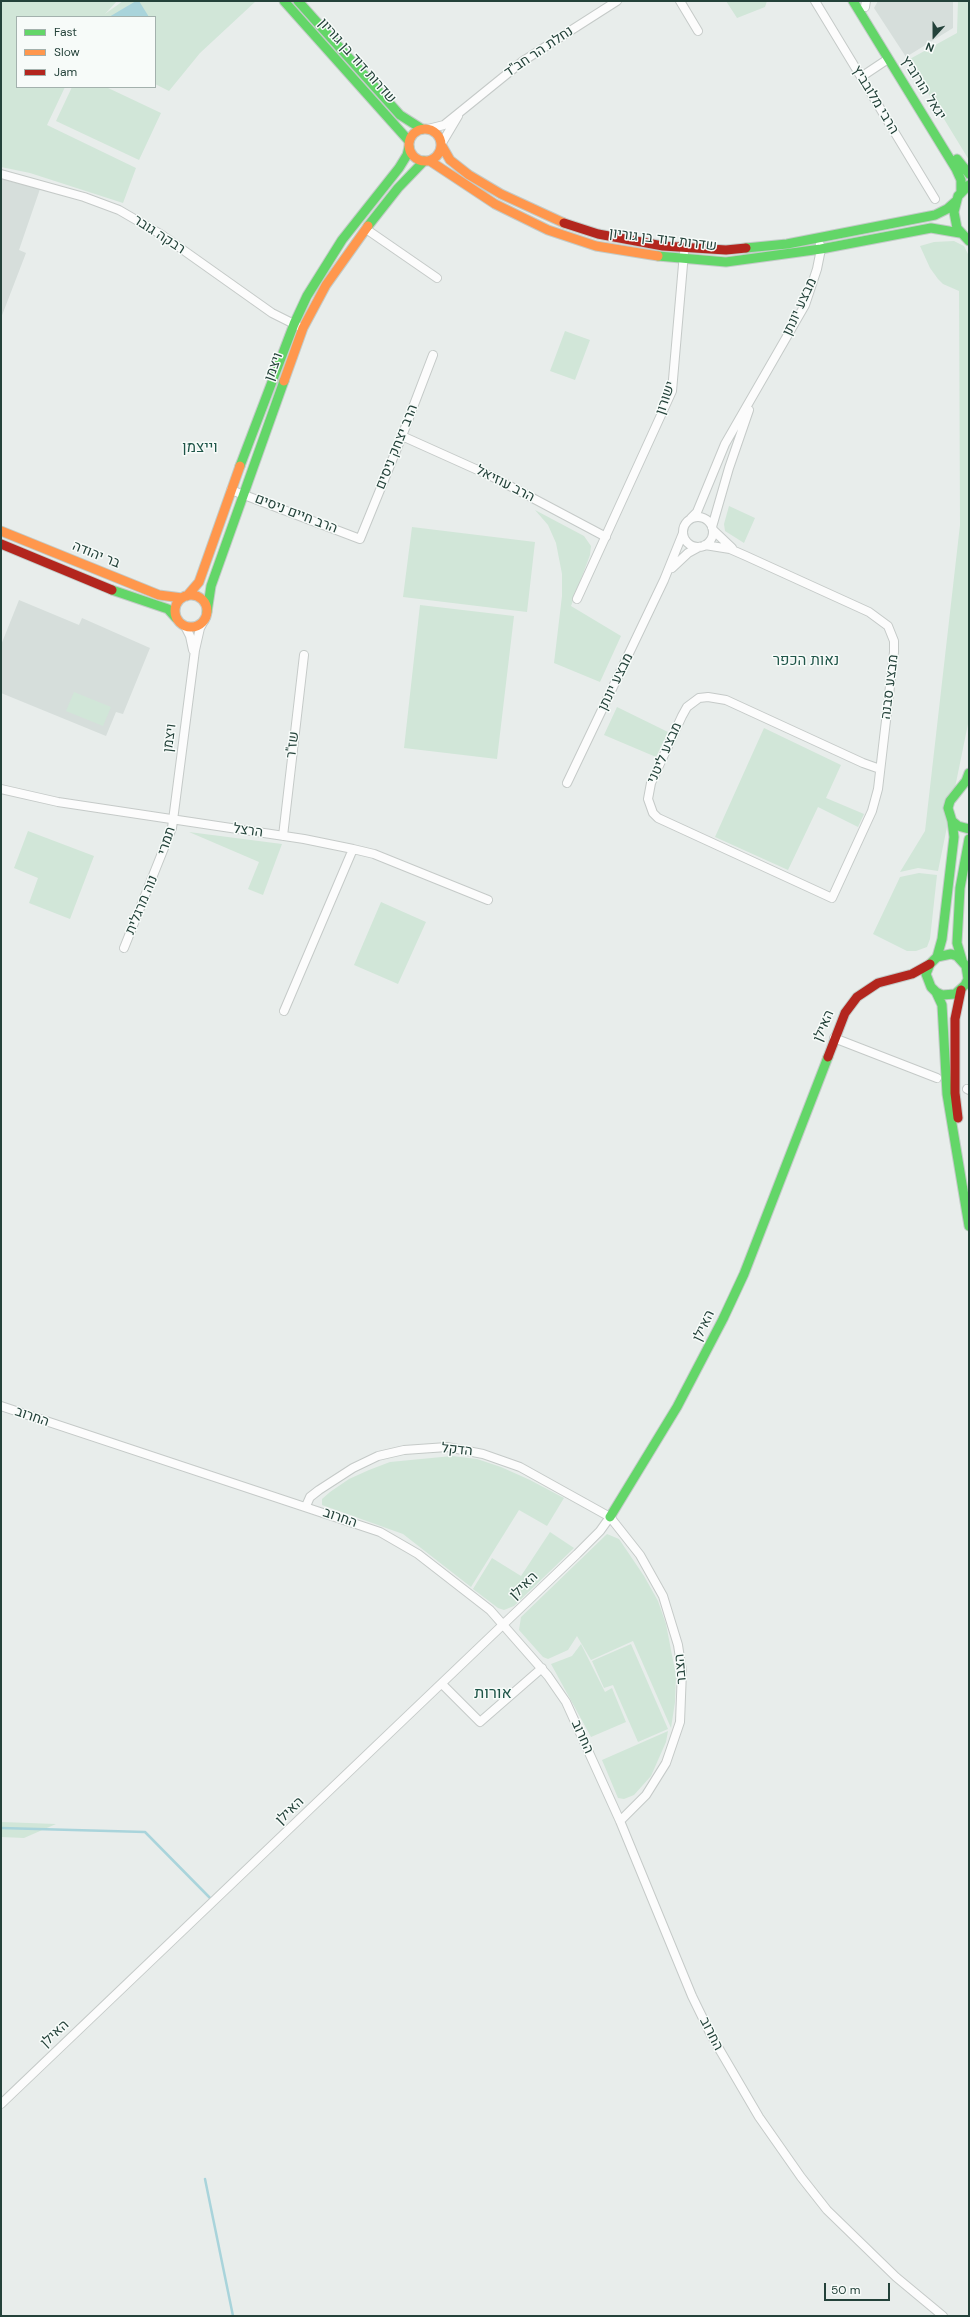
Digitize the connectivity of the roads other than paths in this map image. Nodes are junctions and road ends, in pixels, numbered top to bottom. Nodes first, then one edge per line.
1 (284, 1) edge
2 (298, 1) edge
3 (617, 1) edge
4 (680, 1) edge
5 (815, 1) edge
6 (853, 1) edge
7 (864, 3) edge
8 (698, 31) dead end
9 (888, 59) junction
10 (861, 77) junction
11 (464, 108) junction
12 (425, 129) junction
13 (409, 144) junction
14 (442, 144) junction
15 (427, 161) junction
16 (1, 174) edge
17 (969, 174) edge
18 (969, 185) edge
19 (961, 192) junction
20 (935, 199) dead end
21 (956, 201) junction
22 (366, 229) junction
23 (960, 233) junction
24 (817, 239) junction
25 (969, 241) edge
26 (684, 247) junction
27 (821, 249) junction
28 (684, 259) junction
29 (437, 278) dead end
30 (294, 324) junction
31 (303, 328) junction
32 (433, 355) dead end
33 (766, 371) junction
34 (402, 436) junction
35 (231, 490) junction
36 (243, 494) junction
37 (691, 518) junction
38 (712, 529) junction
39 (1, 531) edge
40 (683, 533) junction
41 (606, 537) junction
42 (360, 539) joint
43 (1, 544) edge
44 (703, 546) junction
45 (746, 556) junction
46 (664, 580) junction
47 (184, 597) junction
48 (577, 599) dead end
49 (206, 614) junction
50 (176, 618) junction
51 (185, 626) junction
52 (304, 655) dead end
53 (194, 659) junction
54 (880, 769) junction
55 (969, 773) edge
56 (568, 783) dead end
57 (969, 788) edge
58 (1, 790) edge
59 (959, 791) junction
60 (174, 821) junction
61 (952, 821) junction
62 (969, 829) edge
63 (282, 836) junction
64 (969, 839) edge
65 (353, 849) junction
66 (160, 861) joint
67 (832, 898) joint
68 (488, 900) dead end
69 (124, 948) dead end
70 (937, 957) junction
71 (962, 960) junction
72 (930, 964) junction
73 (900, 978) junction
74 (929, 984) junction
75 (961, 990) junction
76 (936, 992) junction
77 (284, 1011) dead end
78 (834, 1038) junction
79 (937, 1078) dead end
80 (969, 1225) edge
81 (1, 1406) edge
82 (306, 1506) junction
83 (610, 1517) junction
84 (504, 1624) junction
85 (542, 1668) junction
86 (442, 1684) junction
87 (620, 1821) junction
88 (1, 2104) edge
89 (943, 2316) edge

1 - 13 street, שדרות דוד בן גוריון
2 - 12 street, שדרות דוד בן גוריון
3 - 11 street, נחלת הר חב"ד
4 - 8 street
5 - 10 street, הרבי מלובביץ
6 - 9 street, יגאל הורוביץ
7 - 17 street, יגאל הורוביץ
9 - 10 street
9 - 19 street, יגאל הורוביץ
10 - 20 street, הרבי מלובביץ
11 - 12 street, נחלת הר חב"ד
11 - 14 street
12 - 13 street
12 - 14 street
13 - 15 street
13 - 30 street, ויצמן
14 - 15 street
14 - 26 street, שדרות דוד בן גוריון
15 - 22 street, ויצמן
15 - 28 street, שדרות דוד בן גוריון
16 - 30 street, רבקה גובר
18 - 19 street
19 - 21 street
21 - 23 street
21 - 24 street, שדרות דוד בן גוריון
22 - 29 street
22 - 31 street, ויצמן
23 - 25 street
23 - 27 street, שדרות דוד בן גוריון
24 - 26 street, שדרות דוד בן גוריון
24 - 27 street
26 - 28 street, ישורון
27 - 28 street, שדרות דוד בן גוריון
27 - 33 street, מבצע יונתן
28 - 41 street, ישורון
30 - 31 street, רבקה גובר
30 - 35 street, ויצמן
31 - 36 street, ויצמן
32 - 34 street, הרב יצחק ניסים
33 - 37 street, מבצע יונתן
33 - 38 street, מבצע יונתן
34 - 41 street, הרב עוזיאל
34 - 42 street, הרב יצחק ניסים
35 - 36 street, הרב חיים ניסים
35 - 47 street, ויצמן
36 - 42 street, הרב חיים ניסים
36 - 49 street, ויצמן
37 - 38 street
37 - 40 street
38 - 44 street
38 - 45 street, מבצע סבנה
39 - 47 street, בר יהודה
40 - 44 street
40 - 46 street, מבצע יונתן
41 - 48 street, ישורון
43 - 50 street, בר יהודה
44 - 45 street, מבצע סבנה
44 - 46 street, מבצע יונתן
45 - 54 street, מבצע סבנה
46 - 56 street, מבצע יונתן
47 - 49 street
47 - 50 street
49 - 51 street
49 - 53 street, ויצמן
50 - 51 street
51 - 53 street, ויצמן
52 - 63 street, שז"ר
53 - 60 street, ויצמן
54 - 67 street, מבצע סבנה
54 - 67 street, מבצע ליטני
55 - 59 street
57 - 59 street
58 - 60 street, הרצל
59 - 61 street
60 - 63 street, הרצל
60 - 66 street, תמרי
61 - 62 street
61 - 70 street
63 - 65 street, הרצל
64 - 71 street
65 - 68 street, הרצל
65 - 77 street
66 - 69 street, נוה מרגלית
70 - 71 street
70 - 72 street
71 - 75 street
72 - 73 street, האילן
72 - 74 street
73 - 74 street, האילן
73 - 78 street, האילן
74 - 76 street
75 - 76 street
75 - 80 street
76 - 80 street
78 - 79 street
78 - 83 street, האילן
81 - 82 street, החרוב
82 - 83 street, הדקל
82 - 84 street, החרוב
83 - 84 street, האילן
83 - 87 street, הצבר
84 - 85 street, החרוב
84 - 86 street, האילן
85 - 86 street
85 - 87 street, החרוב
86 - 88 street, האילן
87 - 89 street, החרוב

